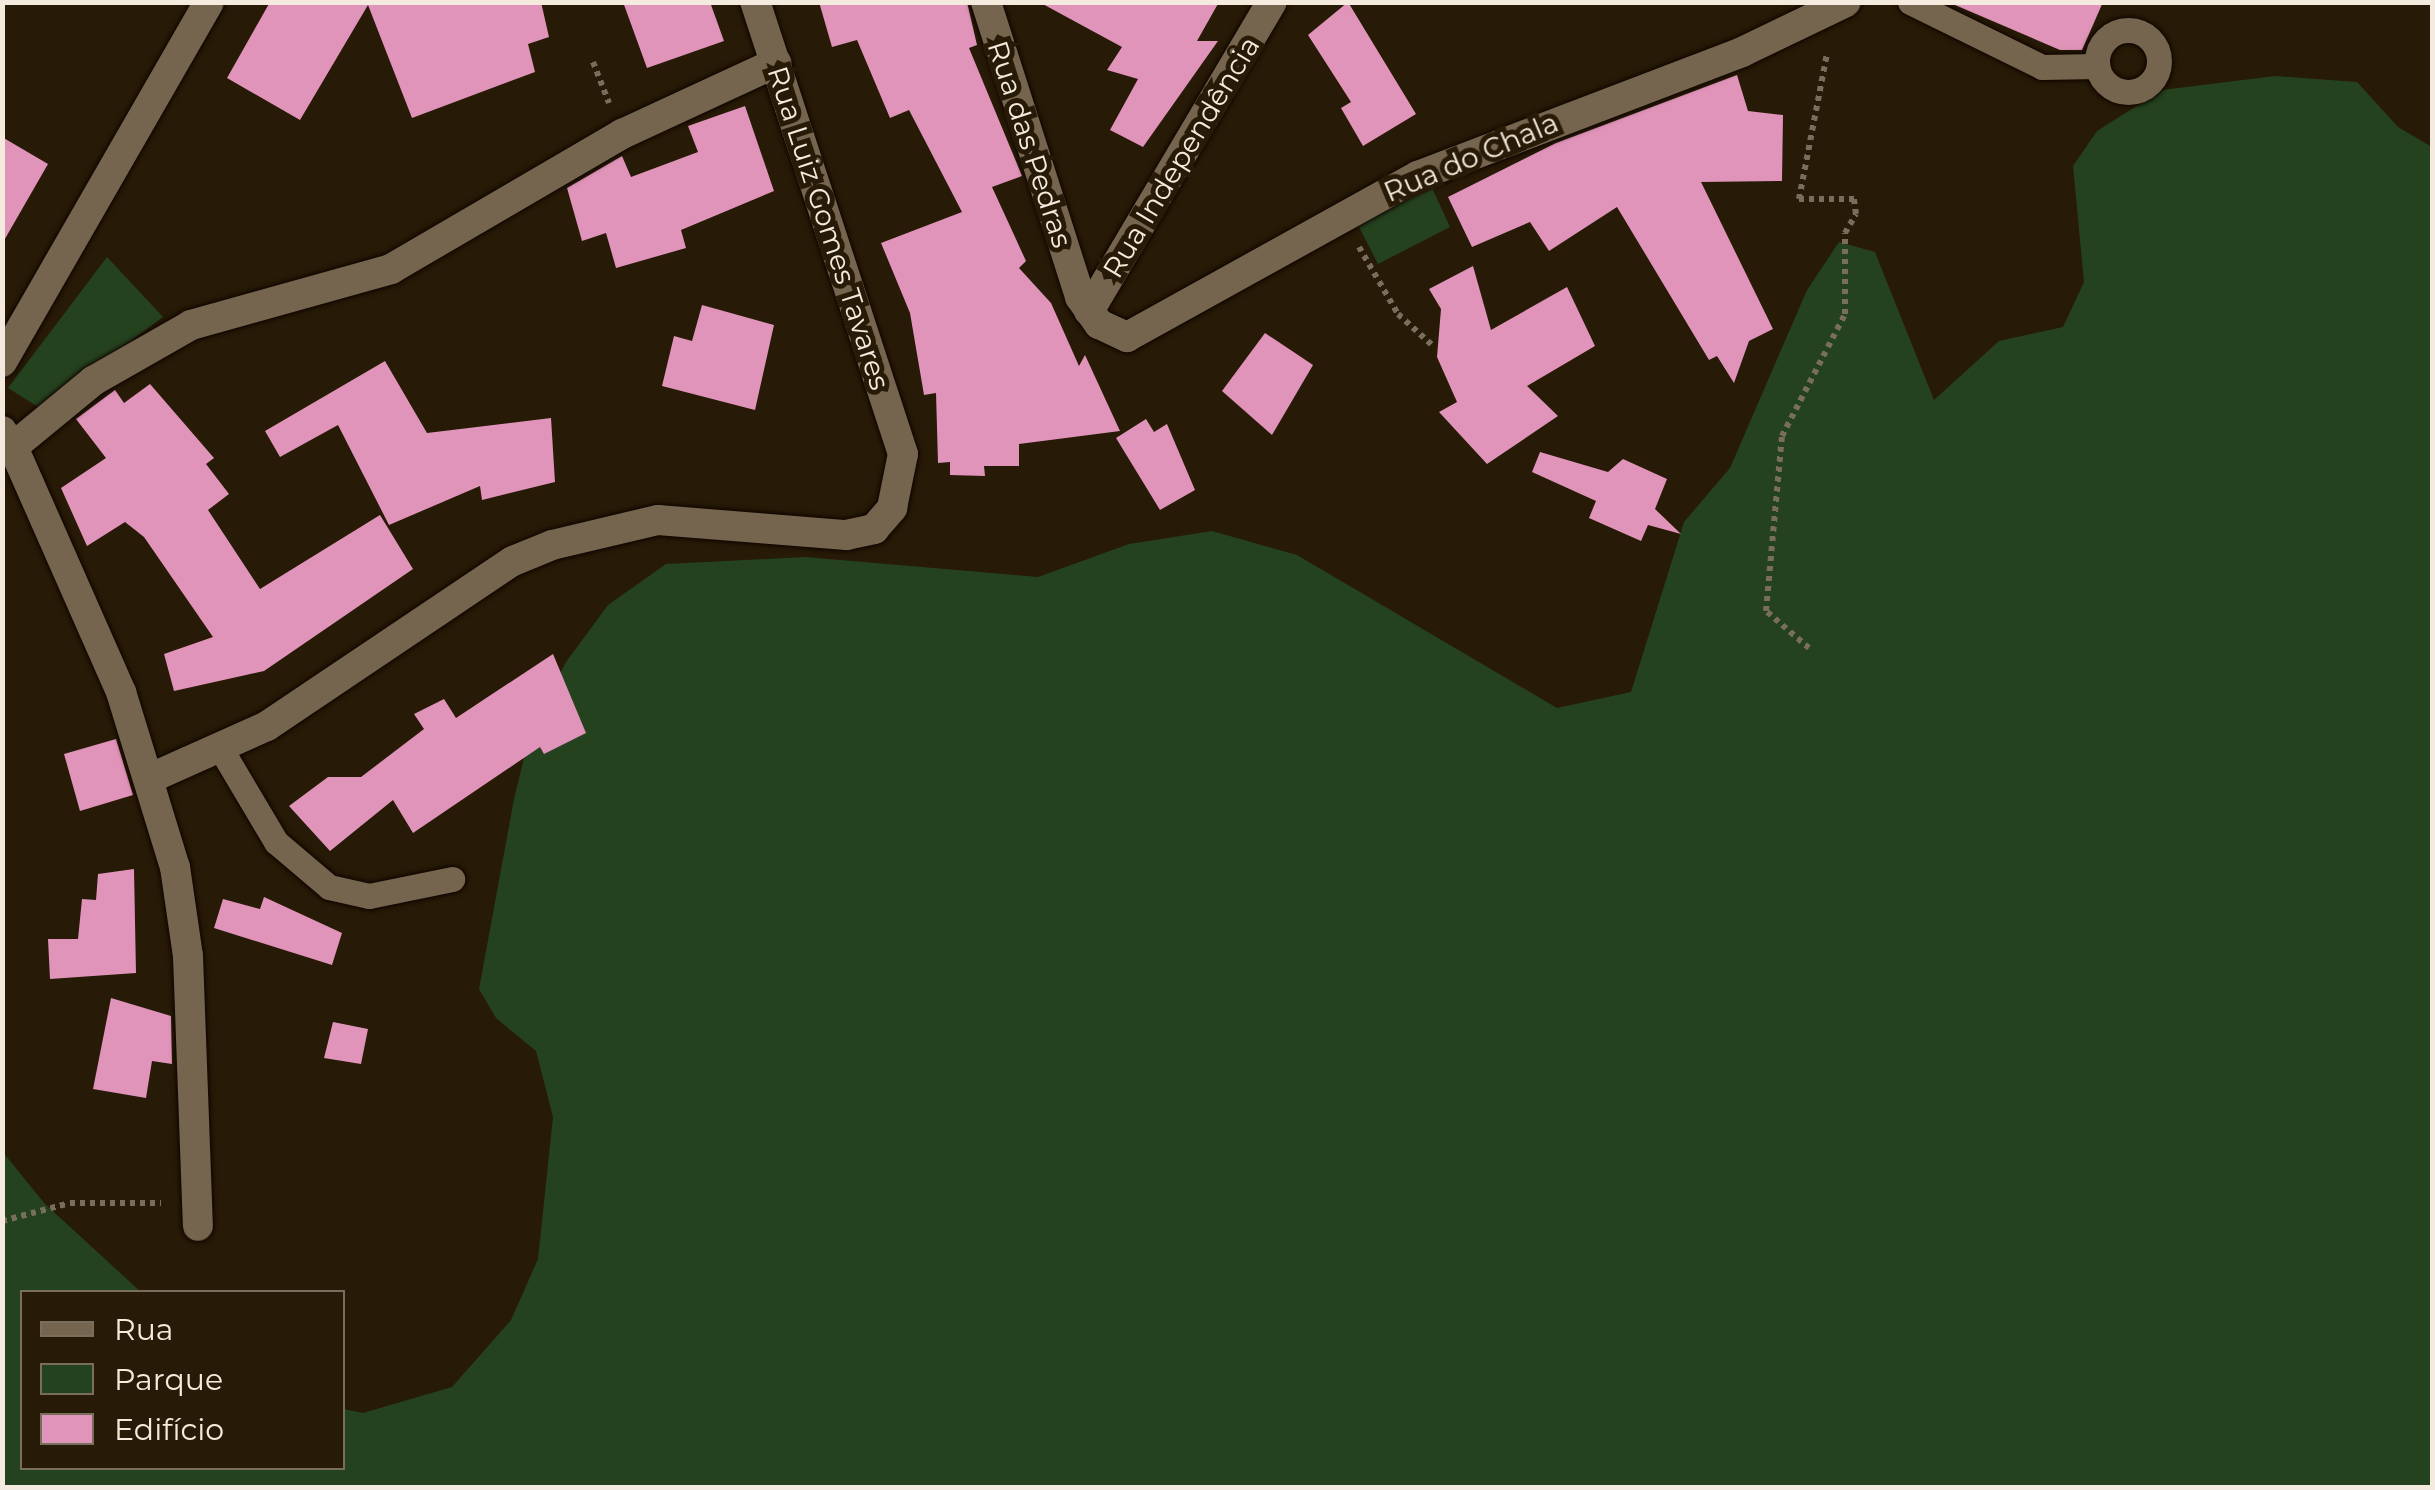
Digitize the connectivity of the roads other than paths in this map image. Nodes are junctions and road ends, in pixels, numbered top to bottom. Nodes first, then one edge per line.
1 (209, 2) edge
2 (756, 2) edge
3 (986, 2) edge
4 (1272, 2) edge
5 (1910, 2) edge
6 (1845, 3) edge
7 (776, 63) junction
8 (2097, 66) dead end
9 (1100, 322) junction
10 (2, 362) edge
11 (8, 439) edge
12 (222, 751) junction
13 (153, 778) junction
14 (452, 879) dead end
15 (198, 1216) road end

1 - 10 street
2 - 7 street, Rua Luiz Gomes Tavares
3 - 9 street, Rua das Pedras
4 - 9 street, Rua Independência
5 - 8 lane
6 - 9 street, Rua do Chala
7 - 11 street
7 - 12 street, Rua Luiz Gomes Tavares
11 - 13 street
12 - 13 street
12 - 14 lane
13 - 15 street

